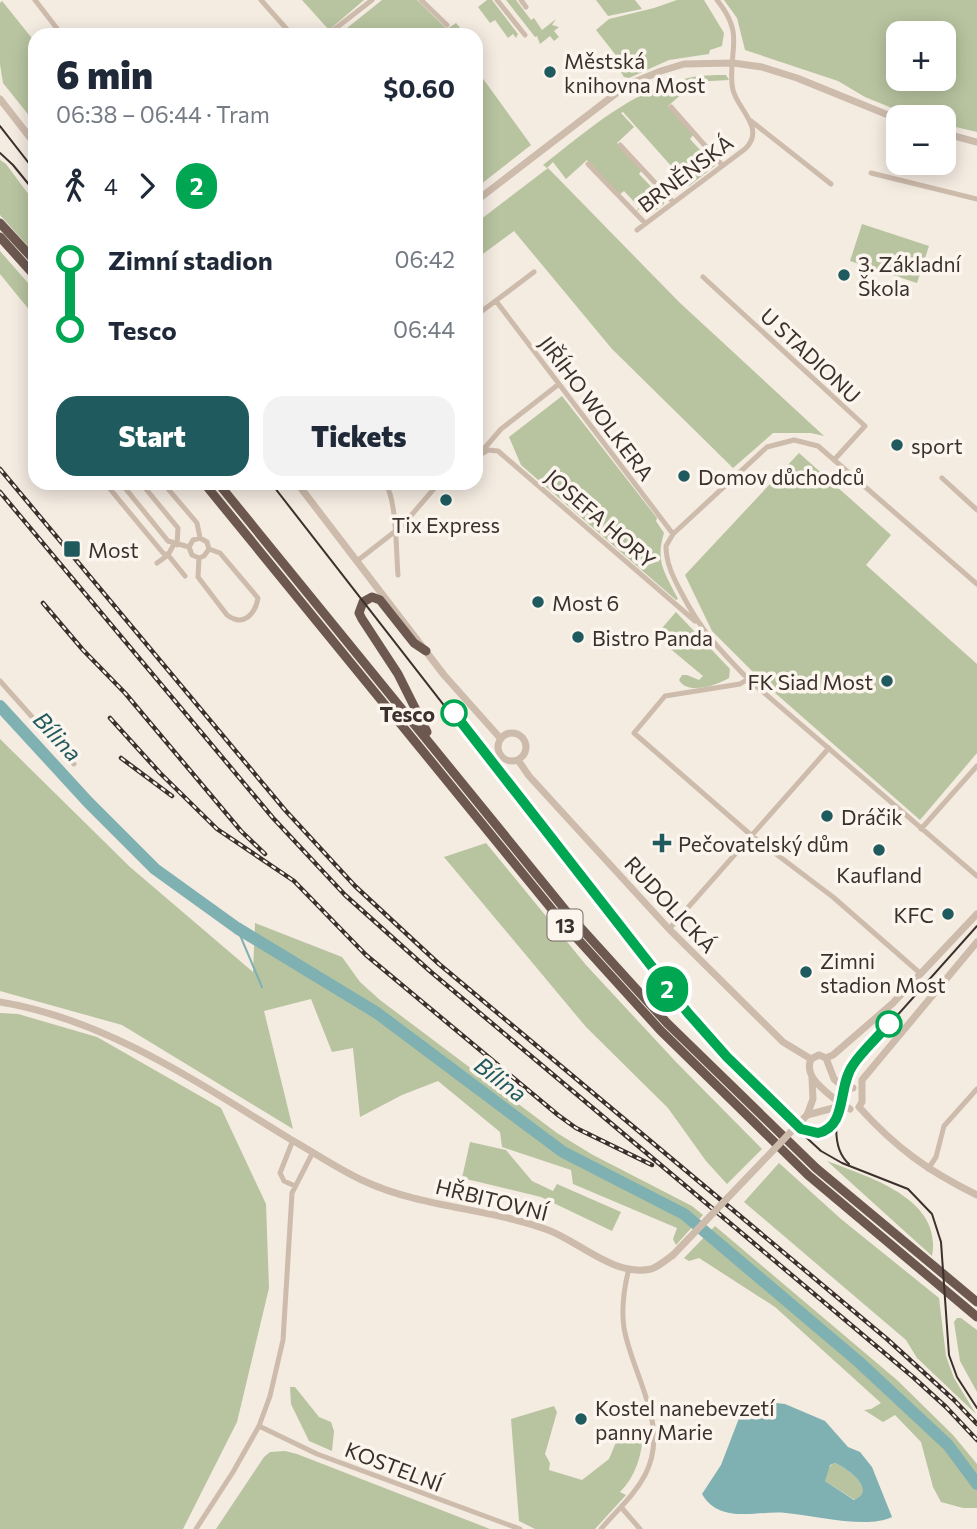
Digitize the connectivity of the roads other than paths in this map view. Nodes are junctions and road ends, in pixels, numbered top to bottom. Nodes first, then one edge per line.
1 (34, 0) edge
2 (261, 0) edge
3 (372, 0) edge
4 (421, 0) edge
5 (496, 0) edge
6 (521, 0) edge
7 (717, 0) edge
8 (526, 7) dead end
9 (447, 25) dead end
10 (56, 28) edge
11 (286, 28) edge
12 (336, 28) edge
13 (525, 35) dead end
14 (733, 63) junction
15 (0, 99) edge
16 (671, 107) dead end
17 (886, 114) edge
18 (751, 121) junction
19 (28, 135) edge
20 (956, 137) edge
21 (977, 142) edge
22 (620, 145) dead end
23 (588, 164) dead end
24 (722, 165) junction
25 (871, 173) dead end
26 (831, 184) dead end
27 (483, 196) edge
28 (977, 199) edge
29 (673, 202) junction
30 (0, 223) edge
31 (645, 223) junction
32 (637, 230) dead end
33 (0, 237) edge
34 (28, 253) edge
35 (28, 268) edge
36 (534, 272) dead end
37 (703, 277) dead end
38 (496, 301) junction
39 (483, 310) edge
40 (559, 384) junction
41 (483, 449) edge
42 (483, 453) edge
43 (834, 460) junction
44 (942, 478) dead end
45 (111, 490) edge
46 (127, 490) edge
47 (147, 490) edge
48 (169, 490) edge
49 (210, 490) edge
50 (224, 490) edge
51 (301, 490) edge
52 (390, 490) edge
53 (433, 490) edge
54 (977, 510) edge
55 (394, 532) junction
56 (673, 534) junction
57 (200, 538) junction
58 (175, 545) junction
59 (189, 547) junction
60 (209, 549) junction
61 (167, 555) junction
62 (199, 558) junction
63 (357, 561) junction
64 (157, 563) dead end
65 (398, 575) dead end
66 (185, 576) dead end
67 (977, 583) edge
68 (698, 624) junction
69 (426, 651) junction
70 (748, 678) junction
71 (0, 681) edge
72 (501, 739) junction
73 (829, 748) junction
74 (439, 752) junction
75 (518, 760) junction
76 (74, 764) dead end
77 (977, 766) edge
78 (921, 829) junction
79 (751, 835) junction
80 (977, 876) edge
81 (977, 914) edge
82 (669, 929) junction
83 (977, 943) edge
84 (921, 974) junction
85 (0, 1002) edge
86 (825, 1058) junction
87 (811, 1059) junction
88 (812, 1077) junction
89 (977, 1089) edge
90 (857, 1090) junction
91 (842, 1106) junction
92 (859, 1107) junction
93 (807, 1115) junction
94 (293, 1140) junction
95 (313, 1152) junction
96 (928, 1170) junction
97 (295, 1186) junction
98 (977, 1195) edge
99 (629, 1268) junction
100 (920, 1270) junction
101 (977, 1303) edge
102 (977, 1317) edge
103 (977, 1324) edge
104 (259, 1426) junction
105 (621, 1507) junction
106 (196, 1529) edge
107 (520, 1529) edge
108 (601, 1529) edge
109 (640, 1529) edge

1 - 10 street
2 - 11 street
3 - 12 street
4 - 9 street
5 - 13 street
6 - 8 street
7 - 14 street, BRNĚNSKÁ
14 - 17 street
14 - 18 street, BRNĚNSKÁ
14 - 27 street
15 - 19 street
16 - 24 street
18 - 24 street, BRNĚNSKÁ
18 - 26 street
20 - 21 street
22 - 29 street
23 - 31 street
24 - 29 street, BRNĚNSKÁ
25 - 28 street
29 - 31 street, BRNĚNSKÁ
30 - 34 highway
31 - 32 street, BRNĚNSKÁ
33 - 35 highway
36 - 38 street
37 - 43 street, U STADIONU
38 - 39 street
38 - 40 street, JIŘÍHO WOLKERA
40 - 41 street, JOSEFA HORY
40 - 56 street, JIŘÍHO WOLKERA
42 - 68 street, JOSEFA HORY
43 - 56 street
43 - 67 street
44 - 54 street
45 - 61 street
46 - 58 street
47 - 58 street
48 - 57 street
49 - 100 highway, 13
50 - 74 highway, 13
51 - 63 street, RUDOLICKÁ
52 - 55 street
53 - 55 street
55 - 63 street
55 - 65 street
56 - 68 street
57 - 59 street
57 - 60 street
58 - 59 street
58 - 61 street
59 - 62 street
60 - 62 street
60 - 62 street
61 - 64 street
61 - 66 street
63 - 69 street, RUDOLICKÁ
68 - 70 street
69 - 72 street, RUDOLICKÁ
69 - 74 highway
70 - 73 street
70 - 79 street
71 - 76 street
72 - 75 street, RUDOLICKÁ
72 - 75 street, RUDOLICKÁ
73 - 78 street
73 - 79 street
74 - 101 highway, 13
75 - 82 street, RUDOLICKÁ
77 - 78 street
78 - 80 street
79 - 82 street
79 - 84 street
81 - 84 street
82 - 87 street, RUDOLICKÁ
83 - 90 street
84 - 86 street
85 - 94 street, HŘBITOVNÍ
86 - 87 street
86 - 90 street, bridge
87 - 88 street
88 - 91 street
88 - 93 street
89 - 96 street
90 - 92 street
91 - 92 street
91 - 93 street
92 - 96 street
93 - 99 street, bridge
94 - 95 street, HŘBITOVNÍ
94 - 97 street
95 - 97 street
95 - 99 street, HŘBITOVNÍ
96 - 98 street
97 - 104 street
99 - 105 street
100 - 102 highway, 13
100 - 103 highway
104 - 106 street
104 - 107 street, KOSTELNÍ
105 - 108 street
105 - 109 street

